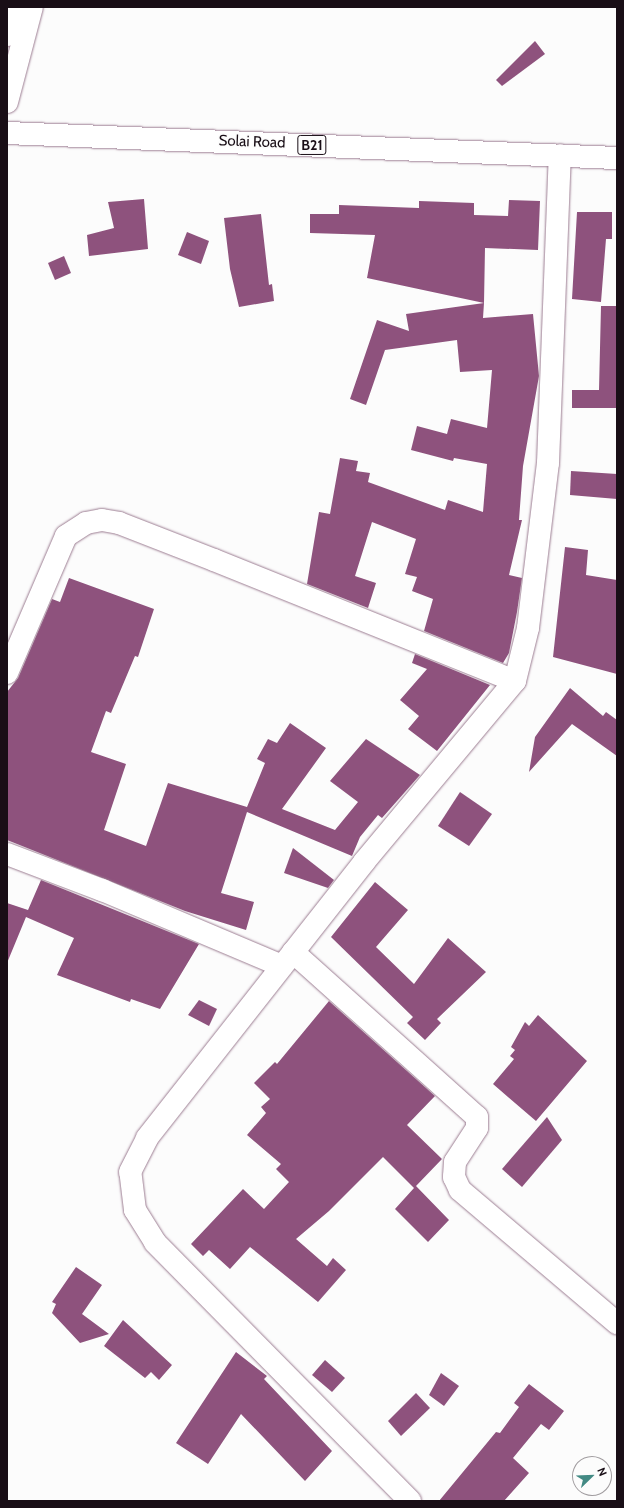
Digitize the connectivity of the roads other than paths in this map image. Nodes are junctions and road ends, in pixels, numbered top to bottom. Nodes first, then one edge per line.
1 (14, 7) edge
2 (32, 7) edge
3 (7, 35) edge
4 (7, 102) edge
5 (7, 133) edge
6 (560, 155) junction
7 (617, 158) edge
8 (7, 673) edge
9 (515, 681) junction
10 (7, 854) edge
11 (288, 959) junction
12 (617, 1323) edge
13 (410, 1501) edge

1 - 3 main road
2 - 4 main road
5 - 6 main road, Solai Road / B21
6 - 7 main road, Solai Road / B21
6 - 9 main road
8 - 9 main road
9 - 11 main road
10 - 11 main road
11 - 12 main road
11 - 13 main road

